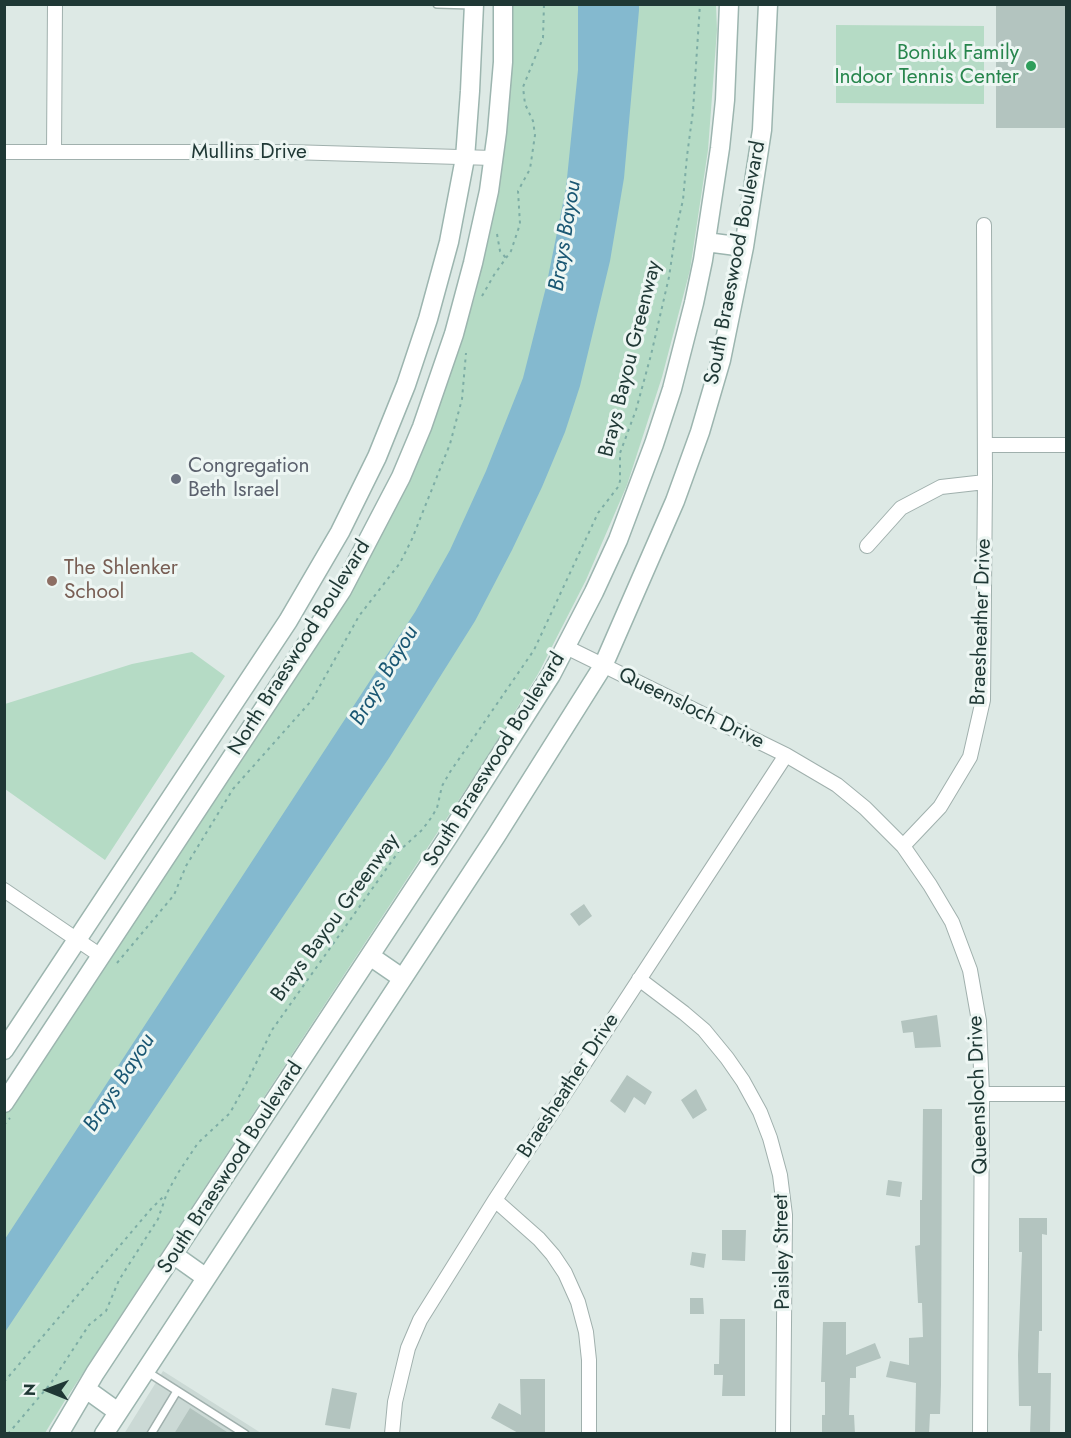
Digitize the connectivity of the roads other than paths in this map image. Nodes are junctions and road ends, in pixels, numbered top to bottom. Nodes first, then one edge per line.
1 (55, 4) edge
2 (437, 4) edge
3 (503, 4) edge
4 (729, 4) edge
5 (768, 4) edge
6 (474, 5) edge
7 (4, 152) edge
8 (54, 152) junction
9 (465, 158) junction
10 (493, 159) junction
11 (984, 225) dead end
12 (706, 242) junction
13 (744, 247) junction
14 (985, 445) junction
15 (1066, 445) edge
16 (985, 482) junction
17 (867, 546) dead end
18 (566, 647) junction
19 (261, 662) junction
20 (603, 666) junction
21 (285, 678) junction
22 (786, 755) junction
23 (903, 846) junction
24 (4, 890) edge
25 (78, 941) junction
26 (101, 956) junction
27 (370, 956) junction
28 (402, 978) junction
29 (639, 980) junction
30 (4, 1050) edge
31 (982, 1094) junction
32 (1066, 1094) edge
33 (4, 1102) edge
34 (495, 1200) junction
35 (174, 1255) junction
36 (206, 1277) junction
37 (145, 1371) junction
38 (86, 1389) junction
39 (177, 1391) junction
40 (118, 1412) junction
41 (59, 1434) edge
42 (104, 1434) edge
43 (152, 1434) edge
44 (245, 1434) edge
45 (392, 1434) edge
46 (589, 1434) edge
47 (783, 1434) edge
48 (980, 1434) edge

1 - 8 street
2 - 6 lane
3 - 10 main road, North Braeswood Boulevard
4 - 12 main road, South Braeswood Boulevard
5 - 13 main road, South Braeswood Boulevard
6 - 9 main road, North Braeswood Boulevard
7 - 8 street, Mullins Drive
8 - 9 street, Mullins Drive
9 - 10 street, Mullins Drive
9 - 19 main road, North Braeswood Boulevard
10 - 21 main road, North Braeswood Boulevard
11 - 14 street, Braesheather Drive
12 - 13 main road
12 - 18 main road, South Braeswood Boulevard
13 - 20 main road, South Braeswood Boulevard
14 - 15 street
14 - 16 street, Braesheather Drive
16 - 17 street
16 - 23 street, Braesheather Drive
18 - 20 street, Queensloch Drive
18 - 27 main road, South Braeswood Boulevard
19 - 21 main road
19 - 25 main road, North Braeswood Boulevard
20 - 22 street, Queensloch Drive
20 - 28 main road, South Braeswood Boulevard
21 - 26 main road, North Braeswood Boulevard
22 - 23 street, Queensloch Drive
22 - 29 street, Braesheather Drive
23 - 31 street, Queensloch Drive
24 - 25 street
25 - 26 street
25 - 30 main road, North Braeswood Boulevard
26 - 33 main road, North Braeswood Boulevard
27 - 28 main road
27 - 35 main road, South Braeswood Boulevard
28 - 36 main road, South Braeswood Boulevard
29 - 34 street, Braesheather Drive
29 - 47 street, Paisley Street
31 - 32 street
31 - 48 street, Queensloch Drive
34 - 45 street, Braesheather Drive
34 - 46 street
35 - 36 main road
35 - 38 main road, South Braeswood Boulevard
36 - 37 main road, South Braeswood Boulevard
37 - 39 lane
37 - 40 main road, South Braeswood Boulevard
38 - 40 main road
38 - 41 main road, South Braeswood Boulevard
39 - 43 lane
39 - 44 lane
40 - 42 main road, South Braeswood Boulevard

